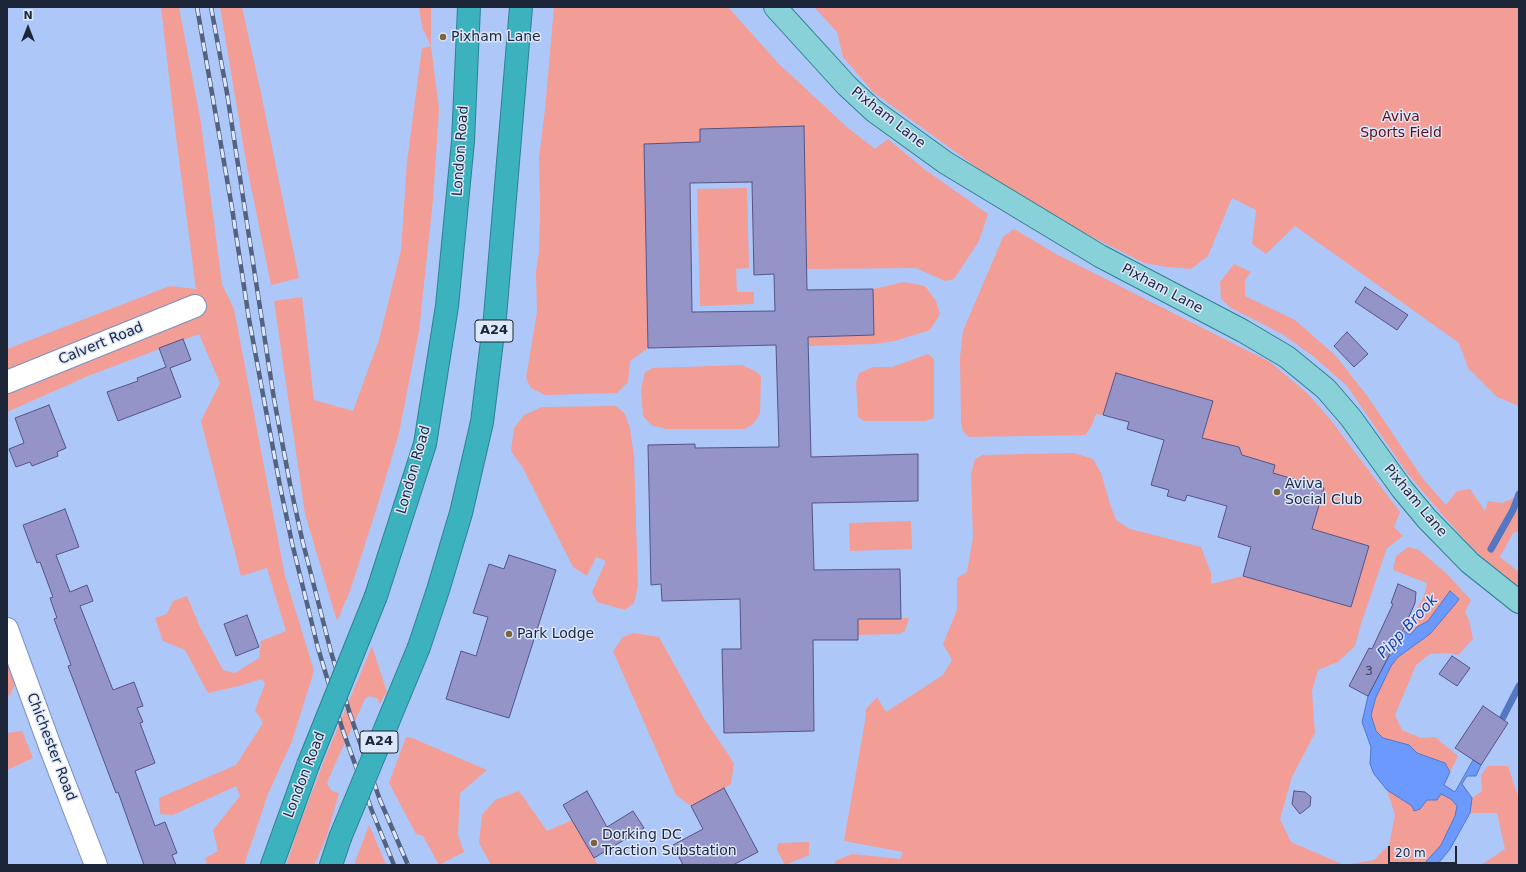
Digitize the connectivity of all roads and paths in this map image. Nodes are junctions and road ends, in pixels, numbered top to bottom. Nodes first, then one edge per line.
1 (469, 7) edge
2 (521, 7) edge
3 (775, 7) edge
4 (194, 306) dead end
5 (7, 382) edge
6 (1519, 602) edge
7 (7, 629) edge
8 (96, 865) edge
9 (272, 865) edge
10 (331, 865) edge

1 - 9 highway, London Road, bridge
2 - 10 highway, A24, bridge
3 - 6 main road, Pixham Lane
4 - 5 street, Calvert Road
7 - 8 street, Chichester Road

